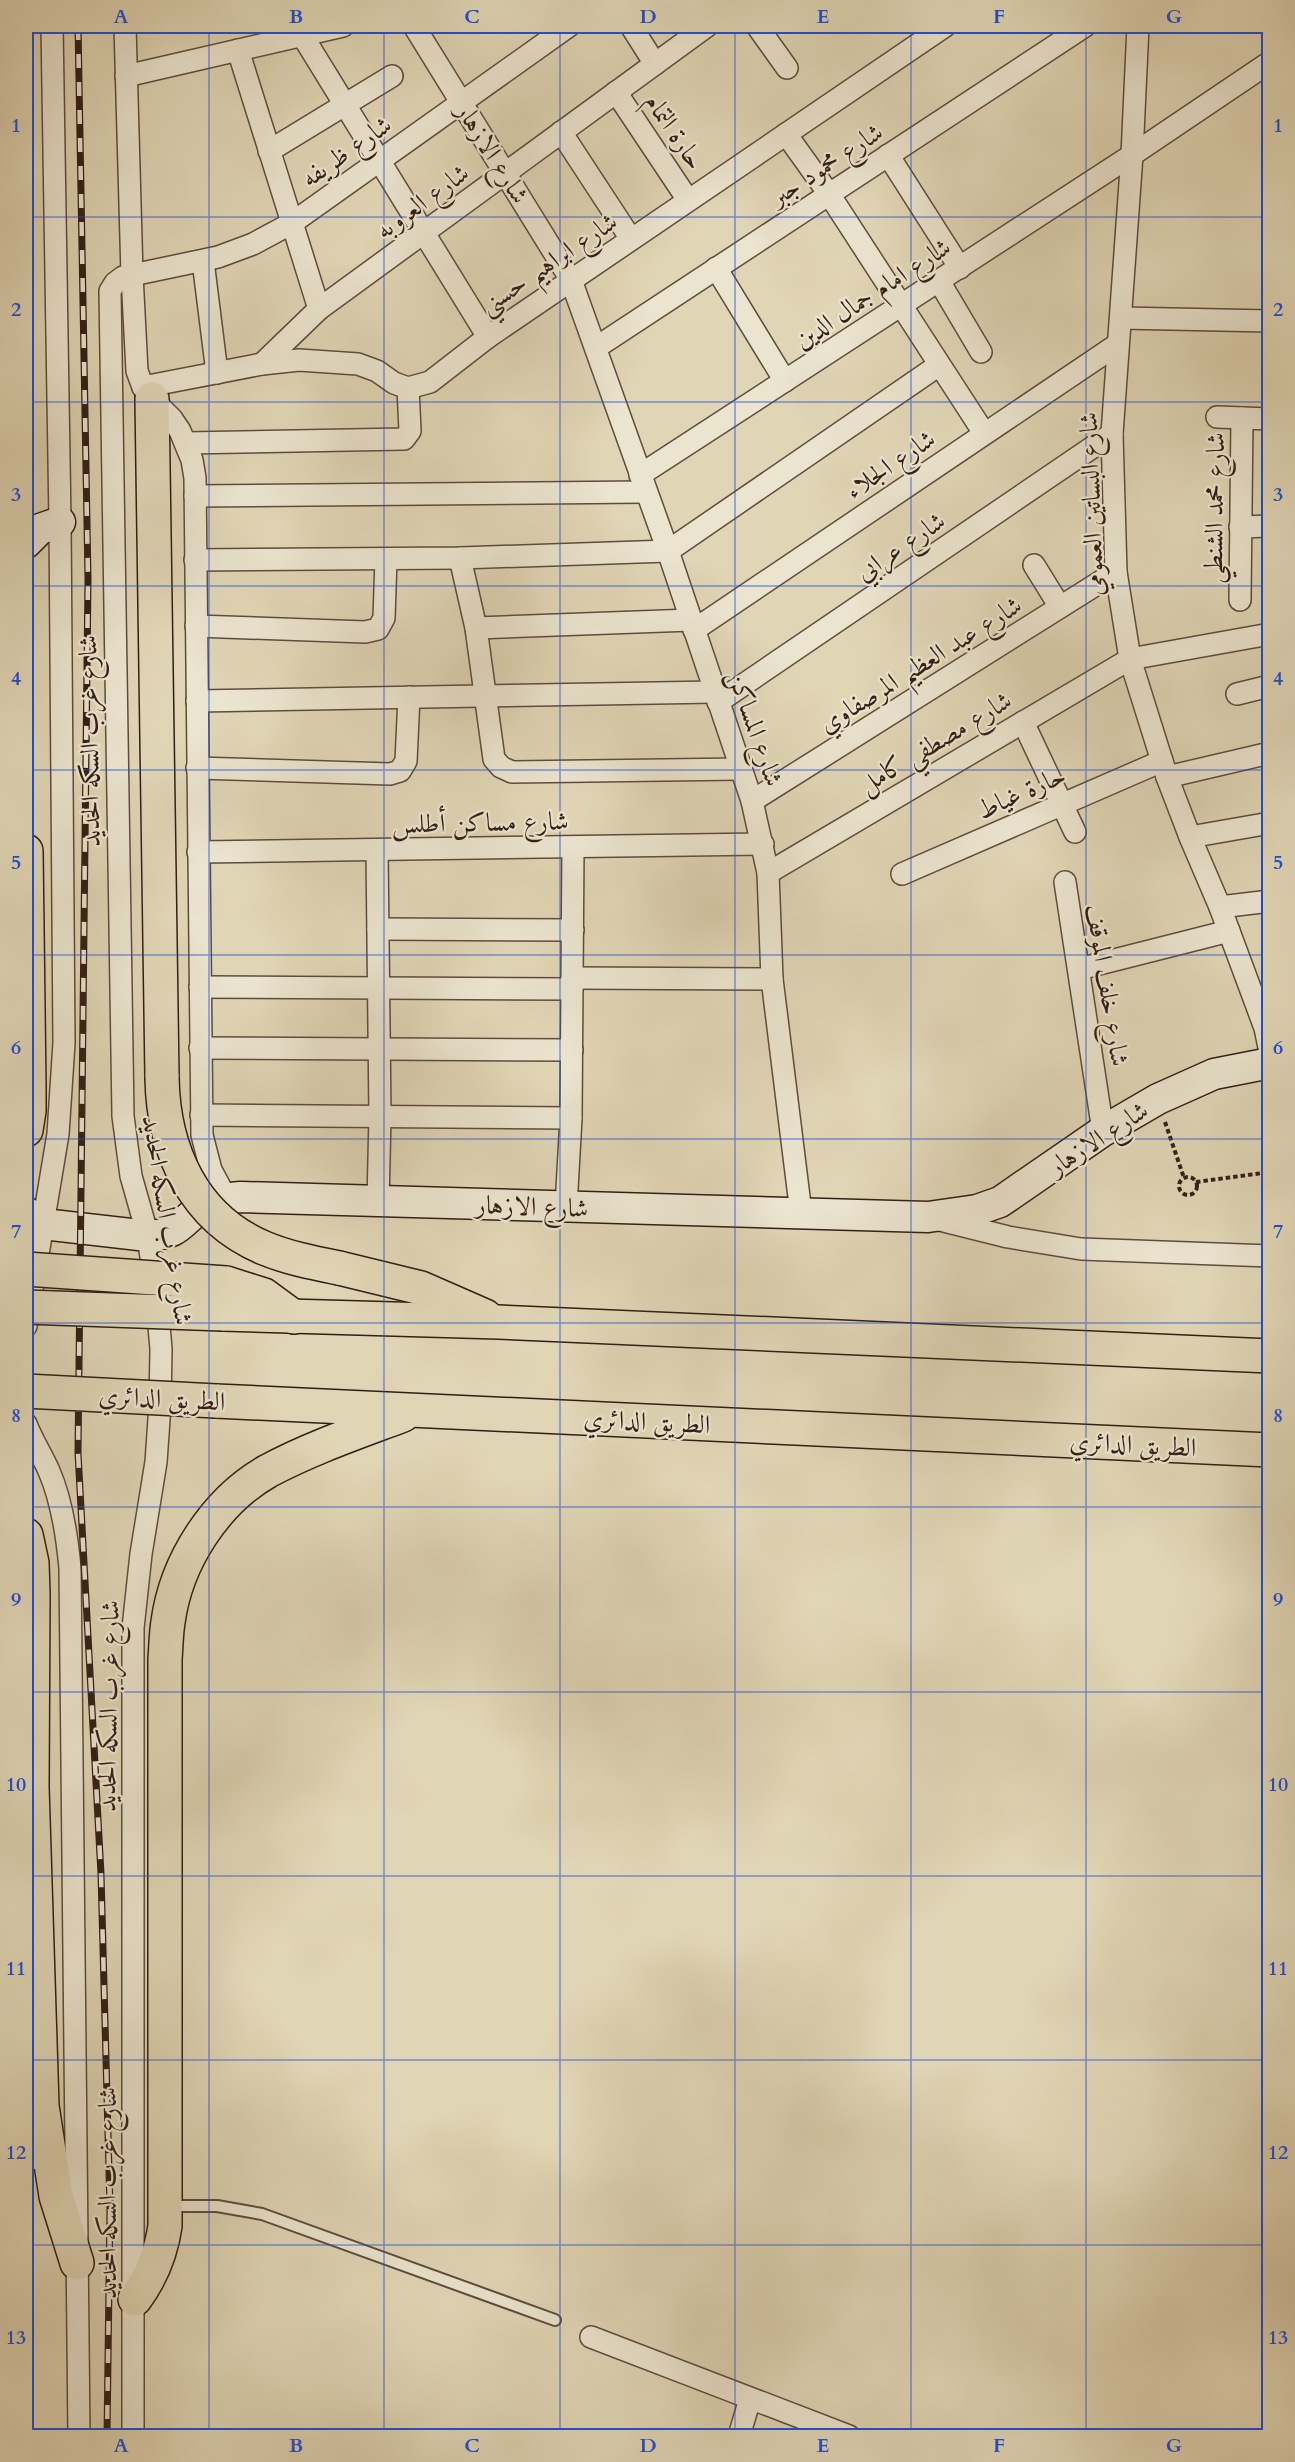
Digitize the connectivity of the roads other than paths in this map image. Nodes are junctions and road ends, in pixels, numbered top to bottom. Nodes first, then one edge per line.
1 (52, 26) edge
2 (125, 26) edge
3 (343, 26) edge
4 (414, 26) edge
5 (569, 26) edge
6 (631, 26) edge
7 (707, 26) edge
8 (757, 26) edge
9 (945, 26) edge
10 (1085, 26) edge
11 (1138, 26) edge
12 (302, 35) junction
13 (238, 50) junction
14 (1269, 62) edge
15 (655, 64) junction
16 (787, 68) dead end
17 (126, 76) junction
18 (392, 76) dead end
19 (616, 92) junction
20 (461, 102) junction
21 (344, 105) junction
22 (561, 132) junction
23 (786, 134) junction
24 (269, 151) junction
25 (888, 155) junction
26 (1132, 155) junction
27 (378, 161) junction
28 (506, 173) junction
29 (829, 194) junction
30 (688, 200) junction
31 (292, 223) junction
32 (424, 233) junction
33 (631, 239) junction
34 (203, 261) junction
35 (716, 268) junction
36 (960, 268) junction
37 (132, 275) junction
38 (572, 280) junction
39 (939, 281) junction
40 (901, 305) junction
41 (319, 309) junction
42 (1121, 318) junction
43 (1269, 321) edge
44 (488, 337) junction
45 (1118, 344) junction
46 (597, 347) junction
47 (981, 352) dead end
48 (262, 364) junction
49 (939, 365) junction
50 (218, 373) junction
51 (785, 381) junction
52 (408, 388) junction
53 (147, 393) junction
54 (1217, 417) dead end
55 (1242, 418) junction
56 (1269, 419) edge
57 (984, 433) junction
58 (1113, 434) junction
59 (186, 443) junction
60 (643, 484) junction
61 (195, 496) junction
62 (60, 522) junction
63 (1269, 526) edge
64 (1240, 527) junction
65 (26, 543) edge
66 (668, 551) junction
67 (460, 558) junction
68 (386, 559) junction
69 (195, 560) junction
70 (1034, 565) dead end
71 (1116, 572) junction
72 (1240, 600) dead end
73 (1060, 607) junction
74 (693, 625) junction
75 (196, 626) junction
76 (476, 628) junction
77 (1269, 634) edge
78 (1130, 659) junction
79 (1269, 686) edge
80 (1237, 694) dead end
81 (409, 697) junction
82 (486, 697) junction
83 (717, 697) junction
84 (197, 701) junction
85 (1023, 722) junction
86 (1269, 753) edge
87 (197, 768) junction
88 (741, 769) junction
89 (1165, 769) junction
90 (752, 801) junction
91 (1061, 804) junction
92 (1269, 823) edge
93 (1075, 832) dead end
94 (1190, 837) junction
95 (763, 844) junction
96 (573, 848) junction
97 (377, 850) junction
98 (26, 851) edge
99 (198, 852) junction
100 (768, 873) junction
101 (902, 874) dead end
102 (1065, 882) dead end
103 (1269, 901) edge
104 (1220, 907) junction
105 (378, 930) junction
106 (573, 930) junction
107 (1229, 931) junction
108 (1079, 969) junction
109 (772, 979) junction
110 (572, 983) junction
111 (200, 987) junction
112 (379, 988) junction
113 (1267, 1031) edge
114 (200, 1048) junction
115 (380, 1049) junction
116 (572, 1050) junction
117 (1269, 1052) edge
118 (1269, 1063) edge
119 (201, 1115) junction
120 (380, 1116) junction
121 (571, 1118) junction
122 (26, 1130) edge
123 (1103, 1131) junction
124 (226, 1198) junction
125 (378, 1202) junction
126 (566, 1207) junction
127 (801, 1214) junction
128 (928, 1217) junction
129 (34, 1218) edge
130 (148, 1236) junction
131 (1269, 1256) edge
132 (26, 1269) edge
133 (225, 1299) junction
134 (26, 1307) edge
135 (498, 1322) junction
136 (26, 1326) edge
137 (1269, 1356) edge
138 (26, 1391) edge
139 (414, 1410) junction
140 (26, 1424) edge
141 (1269, 1450) edge
142 (26, 1535) edge
143 (50, 2162) edge
144 (165, 2206) junction
145 (77, 2263) joint
146 (135, 2299) junction
147 (555, 2320) dead end
148 (591, 2337) dead end
149 (750, 2399) junction
150 (79, 2436) edge
151 (133, 2436) edge
152 (739, 2436) edge
153 (849, 2436) edge

1 - 62 street
2 - 17 street
3 - 12 street
4 - 20 street, شارع الازهار
5 - 20 street, شارع ظريفه
6 - 15 street
7 - 15 street, شارع العروبه
8 - 16 street
9 - 23 street, شارع ابراهيم حسني
10 - 25 street, شارع محمود جبر
11 - 26 street, شارع البساتين العمومي
12 - 13 street
12 - 21 street
13 - 17 street
13 - 24 street
14 - 26 street, شارع امام جمال الدين
15 - 19 street, شارع العروبه
17 - 37 street
18 - 21 street
19 - 22 street, شارع العروبه
19 - 30 street, حارة التمام
20 - 27 street, شارع ظريفه
20 - 28 street, شارع الازهار
21 - 24 street
21 - 27 street
22 - 28 street, شارع العروبه
22 - 33 street
23 - 29 street
23 - 30 street, شارع ابراهيم حسني
24 - 31 street
25 - 29 street, شارع محمود جبر
25 - 36 street
26 - 36 street, شارع امام جمال الدين
26 - 42 street, شارع البساتين العمومي
27 - 31 street, شارع ظريفه
27 - 32 street
28 - 32 street, شارع العروبه
28 - 38 street, شارع الازهار
29 - 35 street, شارع محمود جبر
29 - 40 street
30 - 33 street, شارع ابراهيم حسني
31 - 34 street, شارع ظريفه
31 - 41 street
32 - 41 street, شارع العروبه
32 - 44 street
33 - 38 street, شارع ابراهيم حسني
34 - 37 street, شارع ظريفه
34 - 50 street
35 - 46 street, شارع محمود جبر
35 - 51 street
36 - 39 street, شارع امام جمال الدين
37 - 53 street
37 - 130 street, شارع غرب السكه الحديد
38 - 44 street, شارع ابراهيم حسني
38 - 46 street, شارع المساكن
39 - 40 street, شارع امام جمال الدين
39 - 47 street
40 - 49 street
40 - 51 street, شارع امام جمال الدين
41 - 48 street, شارع العروبه
42 - 43 street
42 - 45 street, شارع البساتين العمومي
44 - 52 street, شارع ابراهيم حسني
45 - 57 street, شارع الجلاء
45 - 58 street, شارع البساتين العمومي
46 - 60 street, شارع المساكن
48 - 50 street
48 - 52 street
49 - 57 street
49 - 66 street
50 - 53 street
51 - 60 street, شارع امام جمال الدين
52 - 59 street
53 - 59 street, شارع غرب السكه الحديد
53 - 135 highway, bridge
54 - 55 street
55 - 56 street
55 - 64 street, شارع محمد الشنطي
57 - 74 street, شارع الجلاء
58 - 71 street, شارع البساتين العمومي
58 - 83 street, شارع عرابي
59 - 61 street, شارع غرب السكه الحديد
60 - 61 street
60 - 66 street, شارع المساكن
61 - 69 street, شارع غرب السكه الحديد
62 - 65 street
62 - 129 street
63 - 64 street
64 - 72 street, شارع محمد الشنطي
66 - 67 street
66 - 74 street, شارع المساكن
67 - 68 street
67 - 76 street
68 - 69 street
68 - 75 street
69 - 75 street, شارع غرب السكه الحديد
70 - 73 street
71 - 73 street, شارع عبد العظيم المرصفاوي
71 - 78 street, شارع البساتين العمومي
73 - 90 street, شارع عبد العظيم المرصفاوي
74 - 76 street
74 - 83 street, شارع المساكن
75 - 84 street, شارع غرب السكه الحديد
76 - 82 street
77 - 78 street
78 - 85 street, شارع مصطفي كامل
78 - 89 street, شارع البساتين العمومي
79 - 80 street
81 - 82 street
81 - 84 street
81 - 87 street
82 - 83 street
82 - 88 street
83 - 88 street, شارع المساكن
84 - 87 street, شارع غرب السكه الحديد
85 - 91 street
85 - 100 street, شارع مصطفي كامل
86 - 89 street, حارة غياط
87 - 99 street, شارع غرب السكه الحديد
88 - 90 street, شارع المساكن
89 - 91 street, حارة غياط
89 - 94 street, شارع البساتين العمومي
90 - 95 street, شارع المساكن
91 - 93 street
91 - 101 street, حارة غياط
92 - 94 street
94 - 104 street, شارع البساتين العمومي
95 - 96 street, شارع مساكن أطلس
95 - 100 street, شارع المساكن
96 - 97 street, شارع مساكن أطلس
96 - 106 street
97 - 99 street, شارع مساكن أطلس
97 - 105 street
98 - 122 highway
99 - 111 street, شارع غرب السكه الحديد
100 - 109 street, شارع المساكن
102 - 108 street, شارع خلف الموقف
103 - 104 street
104 - 107 street, شارع البساتين العمومي
105 - 106 street
105 - 112 street
106 - 110 street
107 - 108 street
107 - 113 street, شارع البساتين العمومي
108 - 123 street, شارع خلف الموقف
109 - 110 street
109 - 127 street, شارع المساكن
110 - 112 street
110 - 116 street
111 - 112 street
111 - 114 street, شارع غرب السكه الحديد
112 - 115 street
113 - 117 street, شارع البساتين العمومي
114 - 115 street
114 - 119 street, شارع غرب السكه الحديد
115 - 116 street
115 - 120 street
116 - 121 street
118 - 123 street, شارع الازهار
119 - 120 street
119 - 124 street, شارع غرب السكه الحديد
120 - 121 street
120 - 125 street
121 - 126 street
123 - 128 street, شارع الازهار
124 - 125 street, شارع الازهار
124 - 130 street, شارع الازهار
125 - 126 street, شارع الازهار
126 - 127 street, شارع الازهار
127 - 128 street, شارع الازهار
128 - 131 street, شارع الازهار
129 - 130 street, شارع الازهار
129 - 136 street
130 - 146 street, شارع غرب السكه الحديد
132 - 133 highway, bridge
133 - 134 highway, bridge
133 - 135 highway
135 - 137 highway
138 - 139 highway, الطريق الدائري, bridge
139 - 141 highway, الطريق الدائري
139 - 144 highway
140 - 143 street
142 - 143 highway
143 - 145 highway
144 - 146 highway
144 - 147 lane
145 - 150 street
146 - 151 street, شارع غرب السكه الحديد
148 - 149 street
149 - 152 street
149 - 153 street

